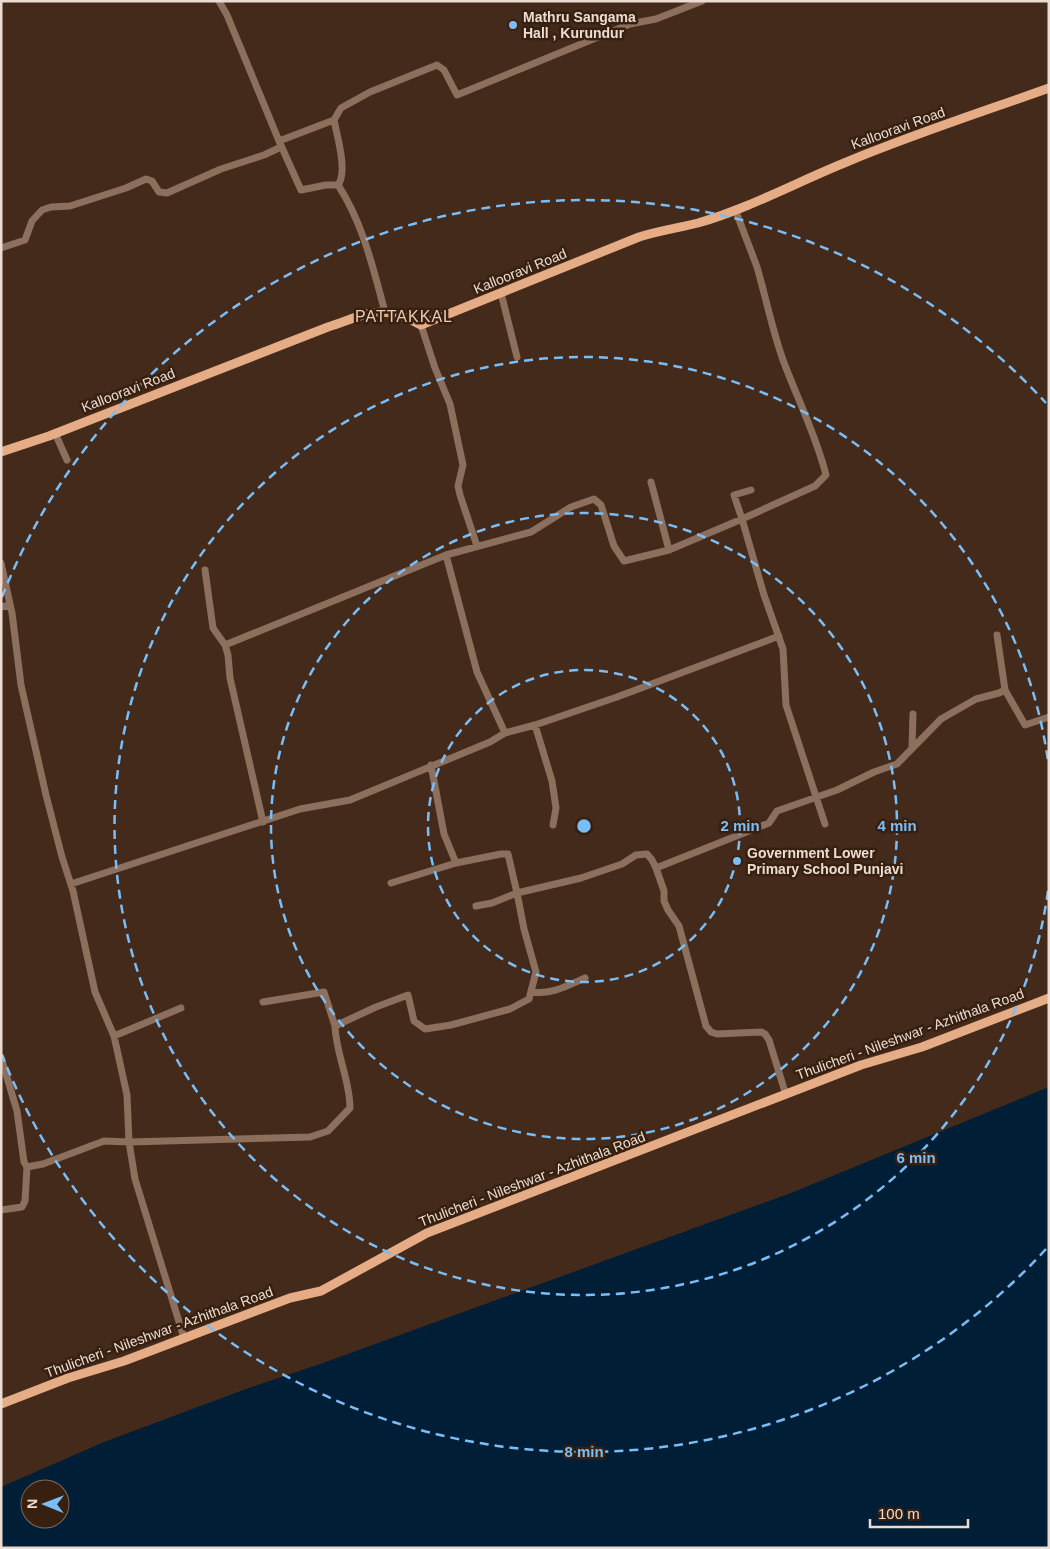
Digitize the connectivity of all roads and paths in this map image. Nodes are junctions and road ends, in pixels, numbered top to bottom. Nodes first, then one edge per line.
1 (219, 1) edge
2 (702, 1) edge
3 (1049, 88) edge
4 (334, 120) junction
5 (280, 144) junction
6 (338, 185) junction
7 (735, 209) junction
8 (1, 248) edge
9 (501, 293) junction
10 (385, 312) junction
11 (421, 325) junction
12 (517, 357) dead end
13 (55, 433) junction
14 (1, 452) edge
15 (67, 460) dead end
16 (651, 482) dead end
17 (751, 490) dead end
18 (742, 519) junction
19 (478, 546) junction
20 (669, 550) junction
21 (446, 555) junction
22 (1, 563) edge
23 (205, 570) dead end
24 (10, 605) junction
25 (1, 607) edge
26 (997, 635) dead end
27 (779, 636) junction
28 (225, 645) junction
29 (1005, 690) junction
30 (913, 714) dead end
31 (1049, 717) edge
32 (535, 725) junction
33 (505, 733) junction
34 (912, 747) junction
35 (431, 765) junction
36 (817, 796) junction
37 (263, 822) junction
38 (825, 824) dead end
39 (553, 826) dead end
40 (456, 863) junction
41 (656, 868) junction
42 (391, 883) dead end
43 (71, 884) junction
44 (517, 894) junction
45 (476, 906) dead end
46 (585, 978) dead end
47 (531, 992) junction
48 (1049, 998) edge
49 (263, 1002) dead end
50 (181, 1008) dead end
51 (335, 1026) junction
52 (114, 1036) junction
53 (1, 1057) edge
54 (5, 1085) edge
55 (786, 1095) junction
56 (129, 1142) junction
57 (26, 1167) junction
58 (1, 1210) edge
59 (184, 1338) junction
60 (1, 1404) edge

1 - 5 street
2 - 4 street
3 - 7 main road, Kallooravi Road
4 - 5 street
4 - 6 street
5 - 6 street
5 - 8 street
6 - 10 street
7 - 9 main road, Kallooravi Road
7 - 18 street
9 - 11 main road, Kallooravi Road
9 - 12 street
10 - 11 main road, Kallooravi Road
10 - 13 main road, Kallooravi Road
11 - 19 street
13 - 14 main road, Kallooravi Road
13 - 15 street
16 - 20 street
17 - 18 street
18 - 20 street
18 - 27 street
19 - 20 street
19 - 21 street
21 - 28 street
21 - 33 street
22 - 24 street
23 - 28 street
24 - 25 street
24 - 43 street
26 - 29 street
27 - 32 street
27 - 36 street
28 - 37 street
29 - 31 street
29 - 34 street
30 - 34 street
32 - 33 street
32 - 39 street
33 - 35 street
34 - 36 street
35 - 37 street
35 - 40 street
36 - 38 street
36 - 41 street
37 - 43 street
40 - 42 street
40 - 44 street
41 - 44 street
41 - 55 street
43 - 52 street
44 - 45 street
44 - 47 street
46 - 47 street
47 - 51 street
48 - 55 main road, Thulicheri - Nileshwar - Azhithala Road
49 - 51 street
50 - 52 street
51 - 56 street
52 - 56 street
53 - 54 street
54 - 57 street
55 - 59 main road, Thulicheri - Nileshwar - Azhithala Road
56 - 57 street
56 - 59 street
57 - 58 street
59 - 60 main road, Thulicheri - Nileshwar - Azhithala Road

